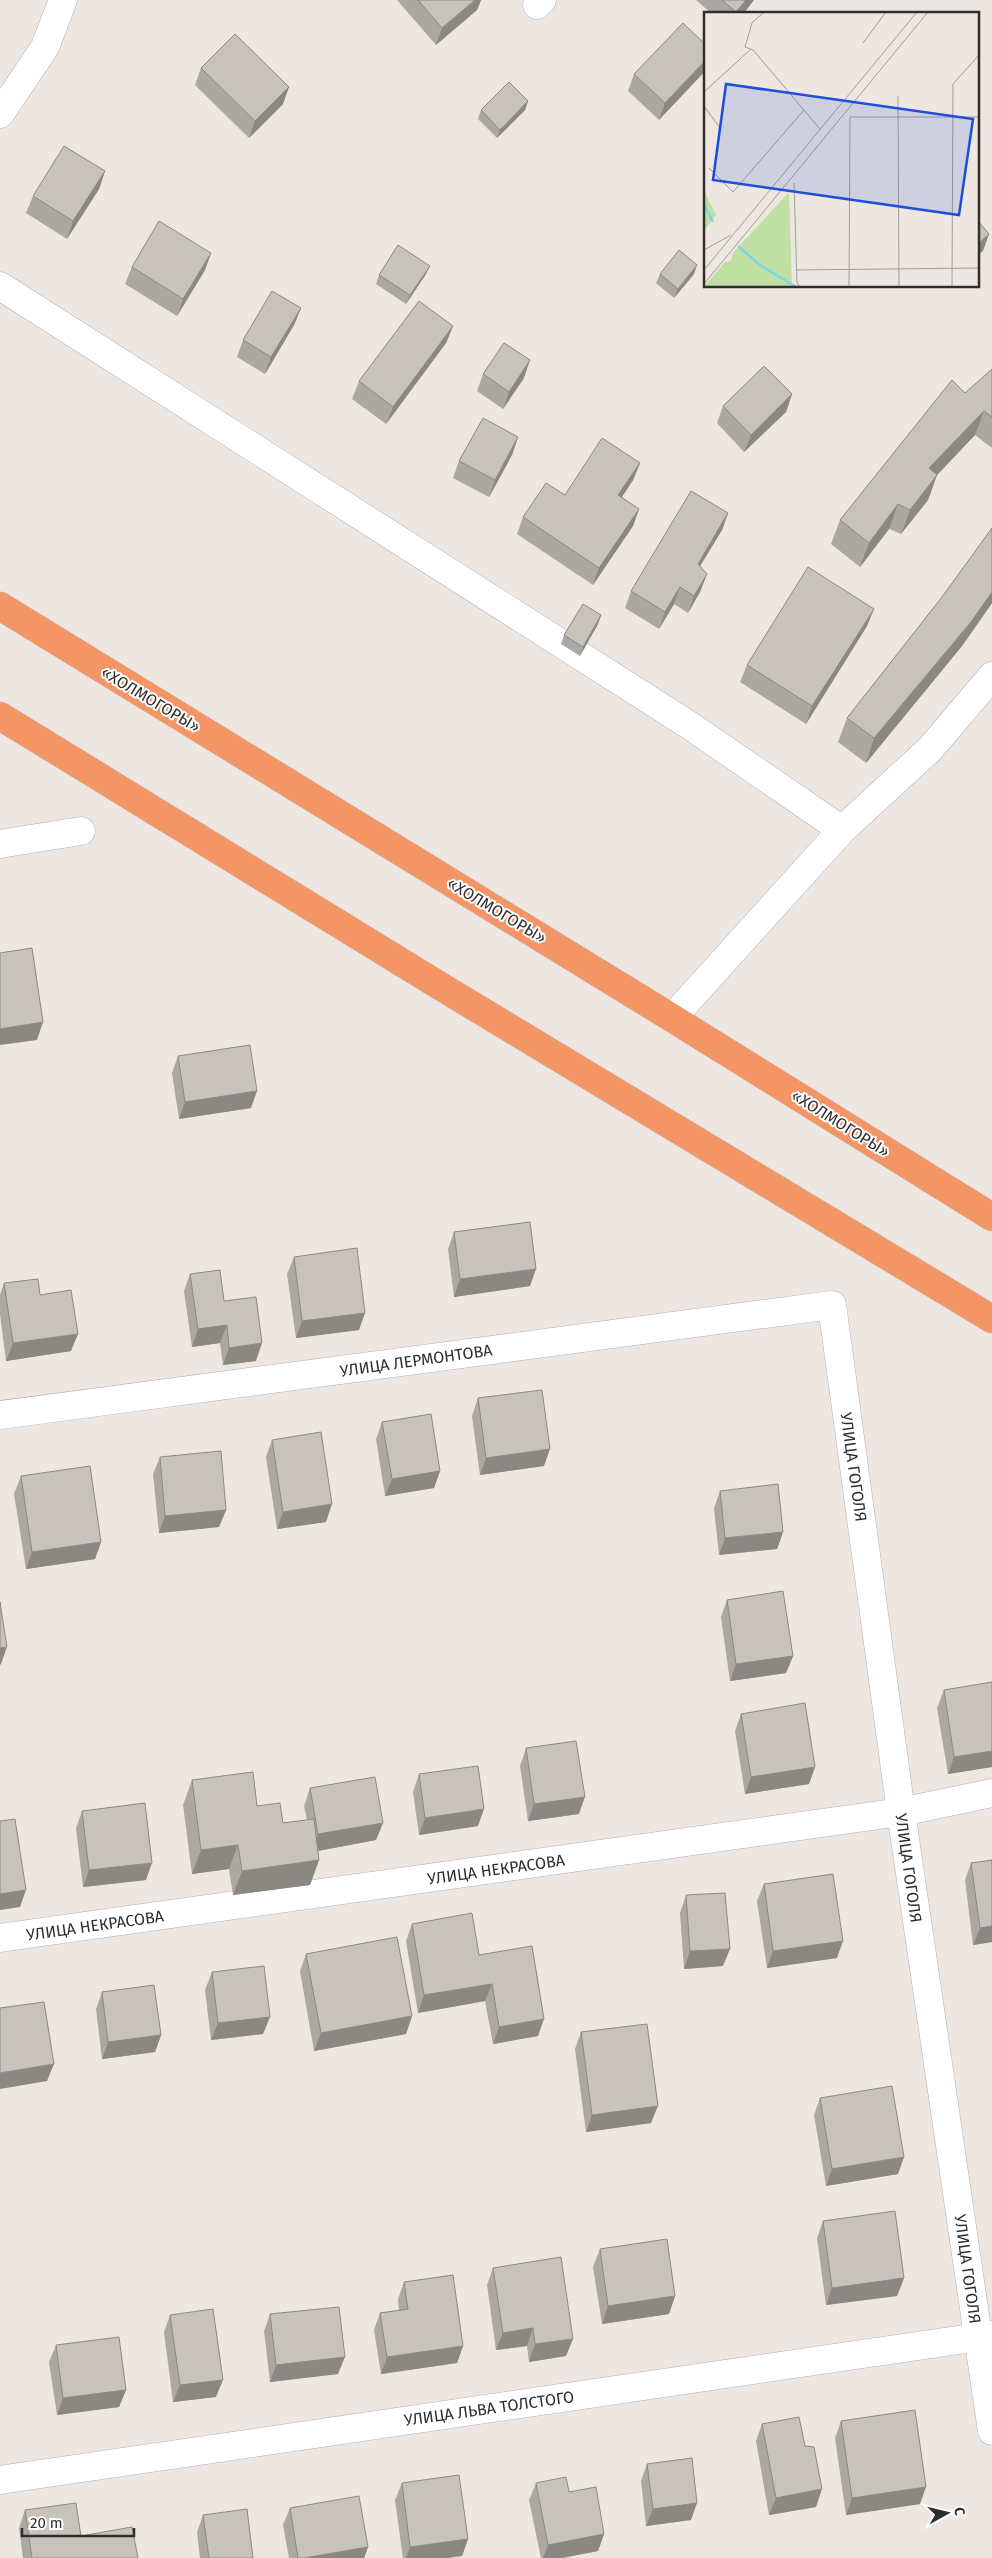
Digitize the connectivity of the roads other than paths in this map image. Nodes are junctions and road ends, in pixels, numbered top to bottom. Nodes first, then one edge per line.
1 (63, 0) edge
2 (0, 114) edge
3 (0, 286) edge
4 (0, 606) edge
5 (992, 676) edge
6 (0, 716) edge
7 (842, 830) junction
8 (81, 831) dead end
9 (0, 844) edge
10 (672, 1018) junction
11 (992, 1217) edge
12 (832, 1305) joint
13 (992, 1319) edge
14 (0, 1415) edge
15 (992, 1793) edge
16 (900, 1812) junction
17 (0, 1938) edge
18 (985, 2336) edge
19 (992, 2431) edge
20 (0, 2480) edge

1 - 2 street
3 - 7 street
4 - 10 highway, «ХОЛМОГОРЫ»
5 - 7 street
6 - 13 highway
7 - 10 street
8 - 9 street
10 - 11 highway, «ХОЛМОГОРЫ»
12 - 14 street, УЛИЦА ЛЕРМОНТОВА
12 - 16 street, УЛИЦА ГОГОЛЯ
15 - 16 street, УЛИЦА НЕКРАСОВА
16 - 17 street, УЛИЦА НЕКРАСОВА
16 - 18 street, УЛИЦА ГОГОЛЯ
18 - 19 street, УЛИЦА ГОГОЛЯ
18 - 20 street, УЛИЦА ЛЬВА ТОЛСТОГО

